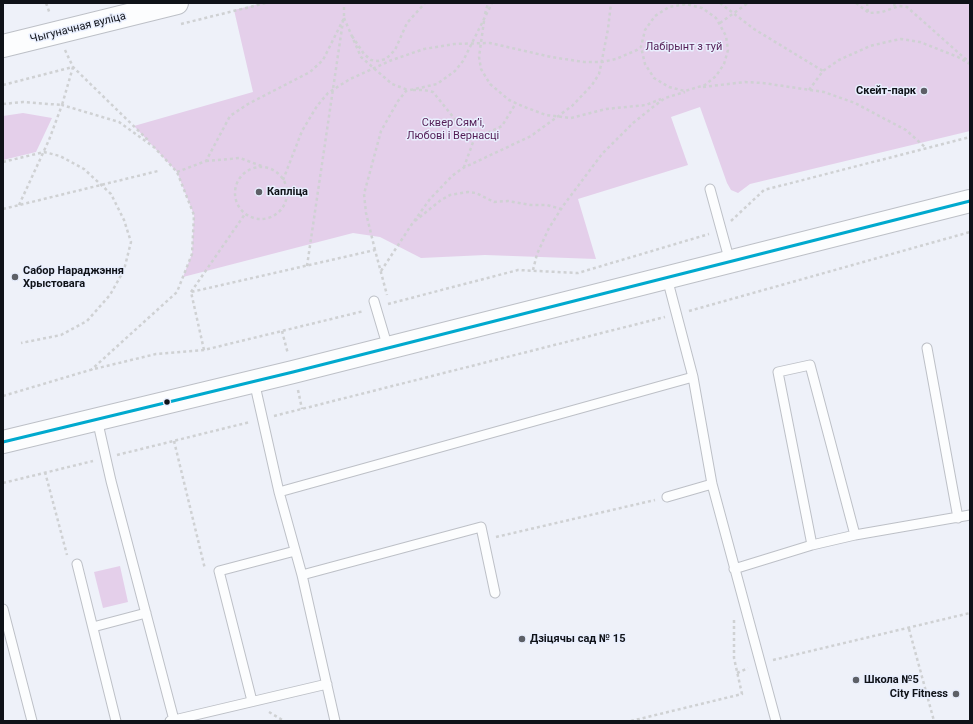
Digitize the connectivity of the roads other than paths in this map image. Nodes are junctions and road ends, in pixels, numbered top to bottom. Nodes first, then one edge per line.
1 (177, 3) edge
2 (3, 46) edge
3 (710, 189) dead end
4 (970, 201) edge
5 (730, 262) junction
6 (667, 278) junction
7 (375, 304) road end
8 (388, 348) junction
9 (927, 348) dead end
10 (693, 377) junction
11 (254, 381) junction
12 (97, 419) junction
13 (3, 442) edge
14 (712, 484) junction
15 (279, 492) junction
16 (667, 497) road end
17 (970, 515) edge
18 (958, 518) junction
19 (855, 536) junction
20 (812, 545) junction
21 (295, 551) junction
22 (77, 564) dead end
23 (734, 569) junction
24 (302, 575) junction
25 (495, 593) dead end
26 (3, 609) edge
27 (146, 613) junction
28 (93, 627) junction
29 (327, 684) junction
30 (252, 701) junction
31 (171, 720) edge
32 (32, 721) edge
33 (116, 721) edge
34 (335, 721) edge
35 (776, 721) edge

1 - 2 main road, Чыгуначная вуліца
3 - 5 lane
4 - 5 main road
5 - 6 main road
6 - 8 main road
6 - 10 lane
7 - 8 lane
8 - 11 main road
9 - 18 lane
10 - 14 lane
10 - 15 lane
11 - 12 main road
11 - 15 lane
12 - 13 main road
12 - 27 lane
14 - 16 lane
14 - 23 lane
15 - 21 lane
17 - 18 lane
18 - 19 lane
19 - 20 lane
19 - 20 lane
20 - 23 lane
21 - 24 lane
21 - 30 lane
22 - 28 lane
23 - 35 lane
24 - 25 lane
24 - 29 lane
26 - 32 lane
27 - 28 lane
27 - 31 lane
28 - 33 lane
29 - 30 lane
29 - 34 lane
30 - 31 lane

